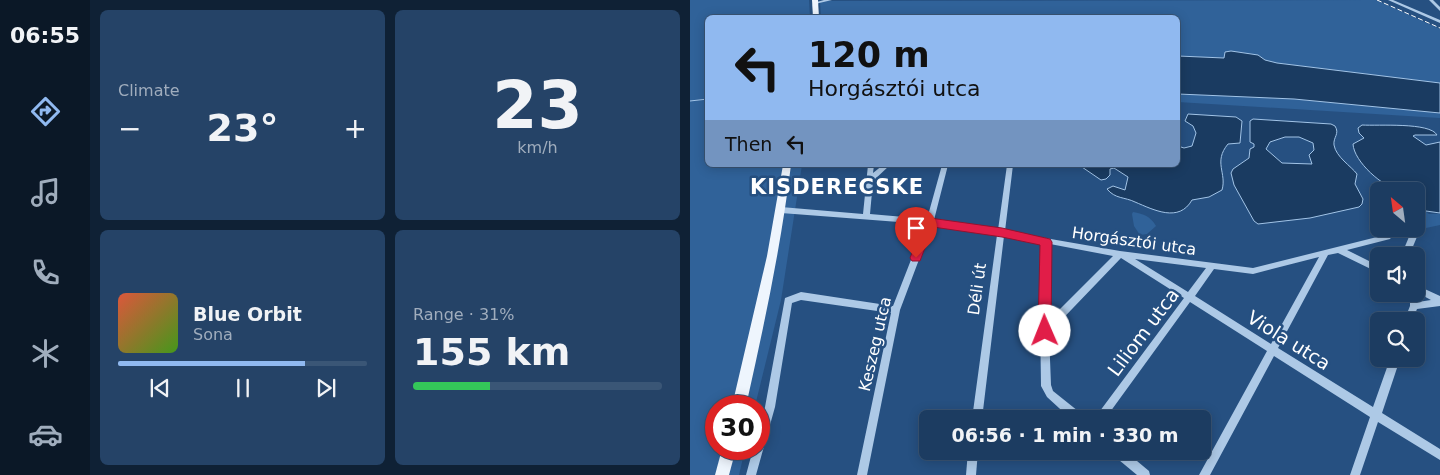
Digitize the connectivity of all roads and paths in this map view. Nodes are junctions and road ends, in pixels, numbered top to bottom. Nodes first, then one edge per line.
1 (830, 0) edge
2 (1431, 0) edge
3 (1392, 1) edge
4 (815, 2) edge
5 (1440, 10) edge
6 (816, 15) edge
7 (1440, 22) edge
8 (787, 167) edge
9 (871, 167) edge
10 (885, 167) edge
11 (944, 167) edge
12 (1010, 167) edge
13 (871, 179) junction
14 (781, 210) junction
15 (866, 217) junction
16 (930, 222) junction
17 (1002, 233) junction
18 (1383, 238) edge
19 (1046, 242) junction
20 (1338, 250) junction
21 (1326, 252) junction
22 (1120, 254) junction
23 (1213, 265) junction
24 (1370, 266) edge
25 (1425, 293) edge
26 (1189, 298) junction
27 (1440, 301) edge
28 (1414, 302) edge
29 (1414, 306) junction
30 (896, 310) junction
31 (1412, 312) edge
32 (1045, 331) junction
33 (1272, 350) junction
34 (1392, 367) edge
35 (742, 395) edge
36 (770, 407) edge
37 (978, 410) edge
38 (1069, 410) edge
39 (1106, 410) edge
40 (1376, 415) junction
41 (1440, 456) edge
42 (726, 460) edge
43 (755, 460) edge
44 (972, 460) edge
45 (1128, 460) edge
46 (722, 475) edge
47 (751, 475) edge
48 (865, 475) edge
49 (971, 475) edge
50 (1145, 475) edge
51 (1204, 475) edge
52 (1355, 475) edge

1 - 4 street
2 - 5 street
3 - 7 street
4 - 6 main road
8 - 14 main road
9 - 13 street
10 - 13 street
11 - 16 street, Keszeg utca
12 - 17 street, Déli út
13 - 15 street
14 - 15 street, Horgásztói utca
14 - 35 main road
15 - 16 street, Horgásztói utca
16 - 17 street, Horgásztói utca
16 - 30 street, Keszeg utca
17 - 19 street, Horgásztói utca
17 - 37 street, Déli út
18 - 20 street, Horgásztói utca
19 - 22 street, Horgásztói utca
19 - 32 street
20 - 21 street, Horgásztói utca
20 - 24 street
21 - 23 street, Horgásztói utca
21 - 33 street
22 - 23 street, Horgásztói utca
22 - 26 street, Viola utca
22 - 32 street
23 - 26 street, Liliom utca
25 - 27 street
26 - 33 street, Viola utca
26 - 39 street, Liliom utca
27 - 29 street
28 - 29 street
29 - 31 street
30 - 36 street
30 - 48 street, Keszeg utca
32 - 38 street
33 - 40 street, Viola utca
33 - 51 street
34 - 40 street
40 - 41 street, Viola utca
40 - 52 street
42 - 46 main road
43 - 47 street
44 - 49 street
45 - 50 street

